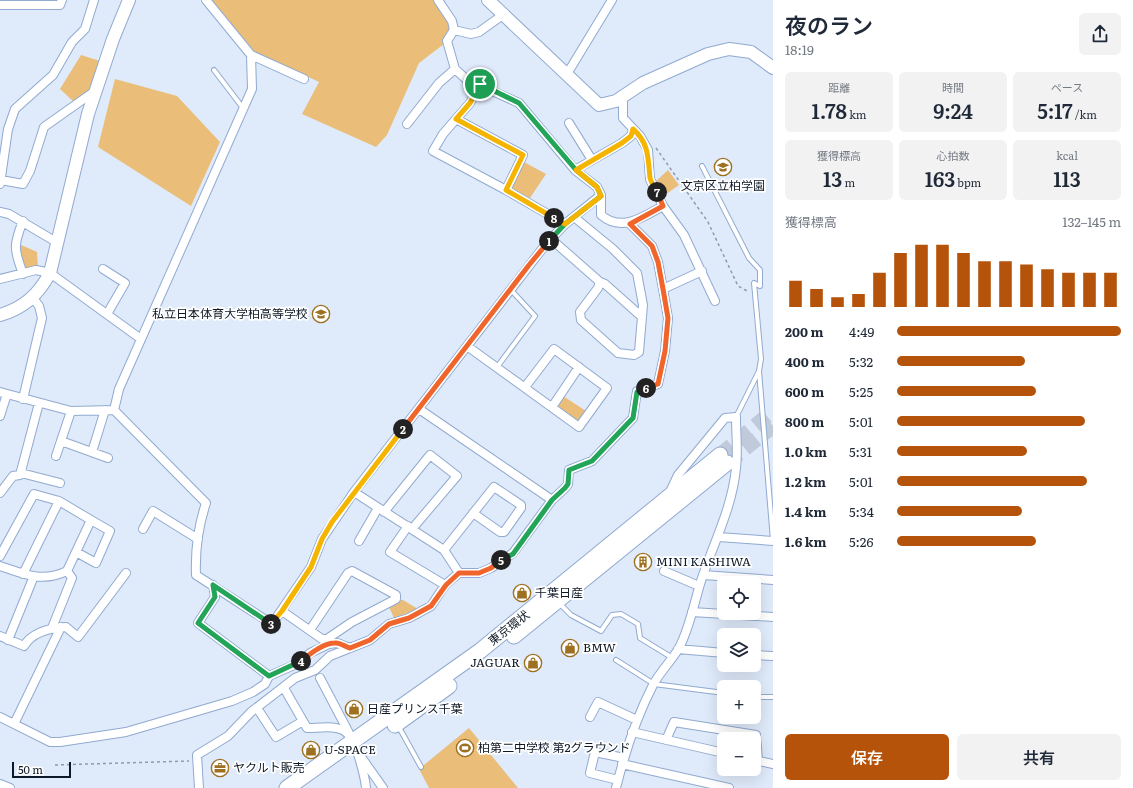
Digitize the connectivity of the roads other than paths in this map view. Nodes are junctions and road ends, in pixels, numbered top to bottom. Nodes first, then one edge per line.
1 (62, 0) edge
2 (94, 0) edge
3 (129, 0) edge
4 (206, 0) edge
5 (438, 0) edge
6 (488, 0) edge
7 (612, 0) edge
8 (0, 5) edge
9 (504, 14) junction
10 (454, 30) junction
11 (251, 55) junction
12 (773, 68) edge
13 (455, 69) junction
14 (214, 70) dead end
15 (567, 74) junction
16 (304, 79) dead end
17 (480, 84) junction
18 (95, 91) junction
19 (623, 98) junction
20 (244, 108) junction
21 (456, 119) junction
22 (569, 122) dead end
23 (407, 124) dead end
24 (633, 129) junction
25 (592, 160) junction
26 (702, 166) dead end
27 (576, 170) junction
28 (0, 182) edge
29 (506, 190) junction
30 (601, 196) junction
31 (663, 206) junction
32 (0, 212) edge
33 (574, 217) junction
34 (23, 221) junction
35 (565, 224) junction
36 (630, 224) junction
37 (551, 239) junction
38 (58, 243) junction
39 (103, 269) dead end
40 (702, 270) junction
41 (50, 273) junction
42 (23, 274) junction
43 (0, 279) edge
44 (600, 282) junction
45 (663, 289) junction
46 (511, 290) junction
47 (33, 298) junction
48 (715, 301) dead end
49 (107, 314) junction
50 (0, 315) edge
51 (642, 317) junction
52 (141, 339) junction
53 (467, 346) junction
54 (497, 367) junction
55 (579, 367) junction
56 (758, 371) junction
57 (525, 387) junction
58 (4, 393) edge
59 (23, 399) junction
60 (39, 403) junction
61 (552, 407) junction
62 (419, 409) junction
63 (105, 410) junction
64 (114, 410) junction
65 (71, 411) junction
66 (0, 416) edge
67 (736, 417) junction
68 (61, 441) junction
69 (92, 452) junction
70 (56, 456) dead end
71 (108, 458) dead end
72 (20, 473) junction
73 (60, 482) dead end
74 (354, 492) junction
75 (0, 493) edge
76 (667, 498) junction
77 (552, 500) junction
78 (59, 501) junction
79 (381, 510) junction
80 (473, 513) junction
81 (91, 520) junction
82 (410, 527) junction
83 (142, 529) dead end
84 (719, 537) junction
85 (198, 539) junction
86 (773, 540) edge
87 (359, 541) dead end
88 (444, 550) junction
89 (76, 552) junction
90 (0, 556) edge
91 (0, 566) edge
92 (67, 571) junction
93 (664, 571) dead end
94 (126, 573) dead end
95 (459, 573) junction
96 (23, 574) junction
97 (703, 575) junction
98 (34, 576) junction
99 (773, 580) edge
100 (213, 585) junction
101 (446, 585) junction
102 (699, 586) junction
103 (558, 602) junction
104 (282, 611) junction
105 (692, 612) junction
106 (773, 618) edge
107 (56, 628) junction
108 (310, 630) junction
109 (0, 636) edge
110 (8, 640) junction
111 (350, 648) junction
112 (678, 649) junction
113 (717, 652) edge
114 (761, 655) edge
115 (773, 656) edge
116 (671, 657) junction
117 (616, 660) dead end
118 (269, 676) junction
119 (320, 678) dead end
120 (654, 684) junction
121 (284, 688) junction
122 (717, 692) edge
123 (761, 696) edge
124 (773, 697) edge
125 (257, 708) junction
126 (0, 717) edge
127 (590, 717) dead end
128 (637, 720) junction
129 (303, 721) junction
130 (14, 724) junction
131 (400, 729) dead end
132 (632, 732) junction
133 (737, 732) edge
134 (666, 740) junction
135 (353, 742) junction
136 (717, 751) edge
137 (623, 761) junction
138 (761, 761) edge
139 (773, 764) edge
140 (421, 767) dead end
141 (0, 784) edge
142 (617, 784) edge
143 (10, 788) edge
144 (199, 788) edge
145 (287, 788) edge
146 (305, 788) edge
147 (366, 788) edge
148 (383, 788) edge
149 (729, 788) edge

1 - 8 street
2 - 28 street
3 - 18 street
4 - 11 street
5 - 10 street
6 - 9 street
7 - 15 street
9 - 10 street
9 - 15 street
10 - 13 street
11 - 16 street
11 - 20 street
12 - 19 street
13 - 17 street
13 - 23 street
14 - 20 lane
15 - 19 street
17 - 21 street
17 - 27 street
18 - 28 street
18 - 38 street
19 - 24 street
20 - 52 street
21 - 29 street
21 - 29 street
22 - 25 street
24 - 25 street
24 - 31 street
25 - 27 street
26 - 56 lane
27 - 30 street
29 - 35 street
30 - 33 street
30 - 36 street
31 - 36 street
31 - 40 street
32 - 34 street
33 - 35 street
33 - 51 street
34 - 38 street
34 - 42 street
35 - 37 street
36 - 45 street
37 - 44 street
37 - 46 street
38 - 41 street
39 - 49 street
40 - 45 street
40 - 48 street
41 - 42 street
41 - 47 street
41 - 49 street
42 - 43 street
44 - 51 street
44 - 51 street
45 - 77 street
46 - 53 street
46 - 54 lane
47 - 50 street
47 - 59 street
49 - 52 street
52 - 64 street
53 - 54 street
53 - 62 street
54 - 57 street
55 - 57 street
55 - 61 street
55 - 61 street
56 - 67 lane
56 - 86 lane
57 - 61 street
58 - 59 street
58 - 66 street
59 - 60 street
60 - 65 street
60 - 72 street
62 - 74 street
62 - 77 street
63 - 64 street
63 - 65 street
63 - 69 street
64 - 85 street
65 - 68 street
67 - 76 street
67 - 84 street
68 - 69 street
68 - 70 street
69 - 71 street
72 - 73 street
72 - 75 street
74 - 79 street
74 - 104 street
76 - 103 highway, 東京環状
76 - 135 highway, 東京環状
77 - 95 street
78 - 81 street
78 - 90 street
78 - 96 street
79 - 82 street
79 - 82 street
79 - 87 street
80 - 80 street
80 - 88 street
81 - 89 street
81 - 89 street
82 - 88 street
82 - 101 street
83 - 85 street
84 - 86 street
84 - 97 street
85 - 100 street
88 - 95 street
89 - 92 street
91 - 96 street
92 - 98 street
92 - 107 street
93 - 102 street
94 - 107 street
95 - 101 street
96 - 98 street
97 - 99 street
97 - 102 street
98 - 110 street
100 - 104 street
100 - 118 street
101 - 111 street
102 - 105 street
103 - 116 lane
103 - 135 highway, 東京環状
104 - 108 street
105 - 106 street
105 - 112 street
107 - 110 street
107 - 130 street
108 - 108 street
109 - 110 street
111 - 118 street
111 - 121 street
112 - 113 street
112 - 116 street
114 - 115 street
116 - 120 street
117 - 120 lane
118 - 130 street
119 - 135 street
120 - 122 lane
120 - 128 street
121 - 125 street
121 - 129 street
123 - 124 lane
125 - 129 street
125 - 144 street
126 - 130 street
127 - 128 street
128 - 132 street
129 - 135 street
131 - 140 lane
132 - 134 street
132 - 137 street
133 - 134 street
134 - 136 street
135 - 145 highway, 東京環状
135 - 146 highway, 東京環状
135 - 147 street
135 - 148 street
137 - 142 street
137 - 142 street
137 - 149 street
138 - 139 street
141 - 143 street

